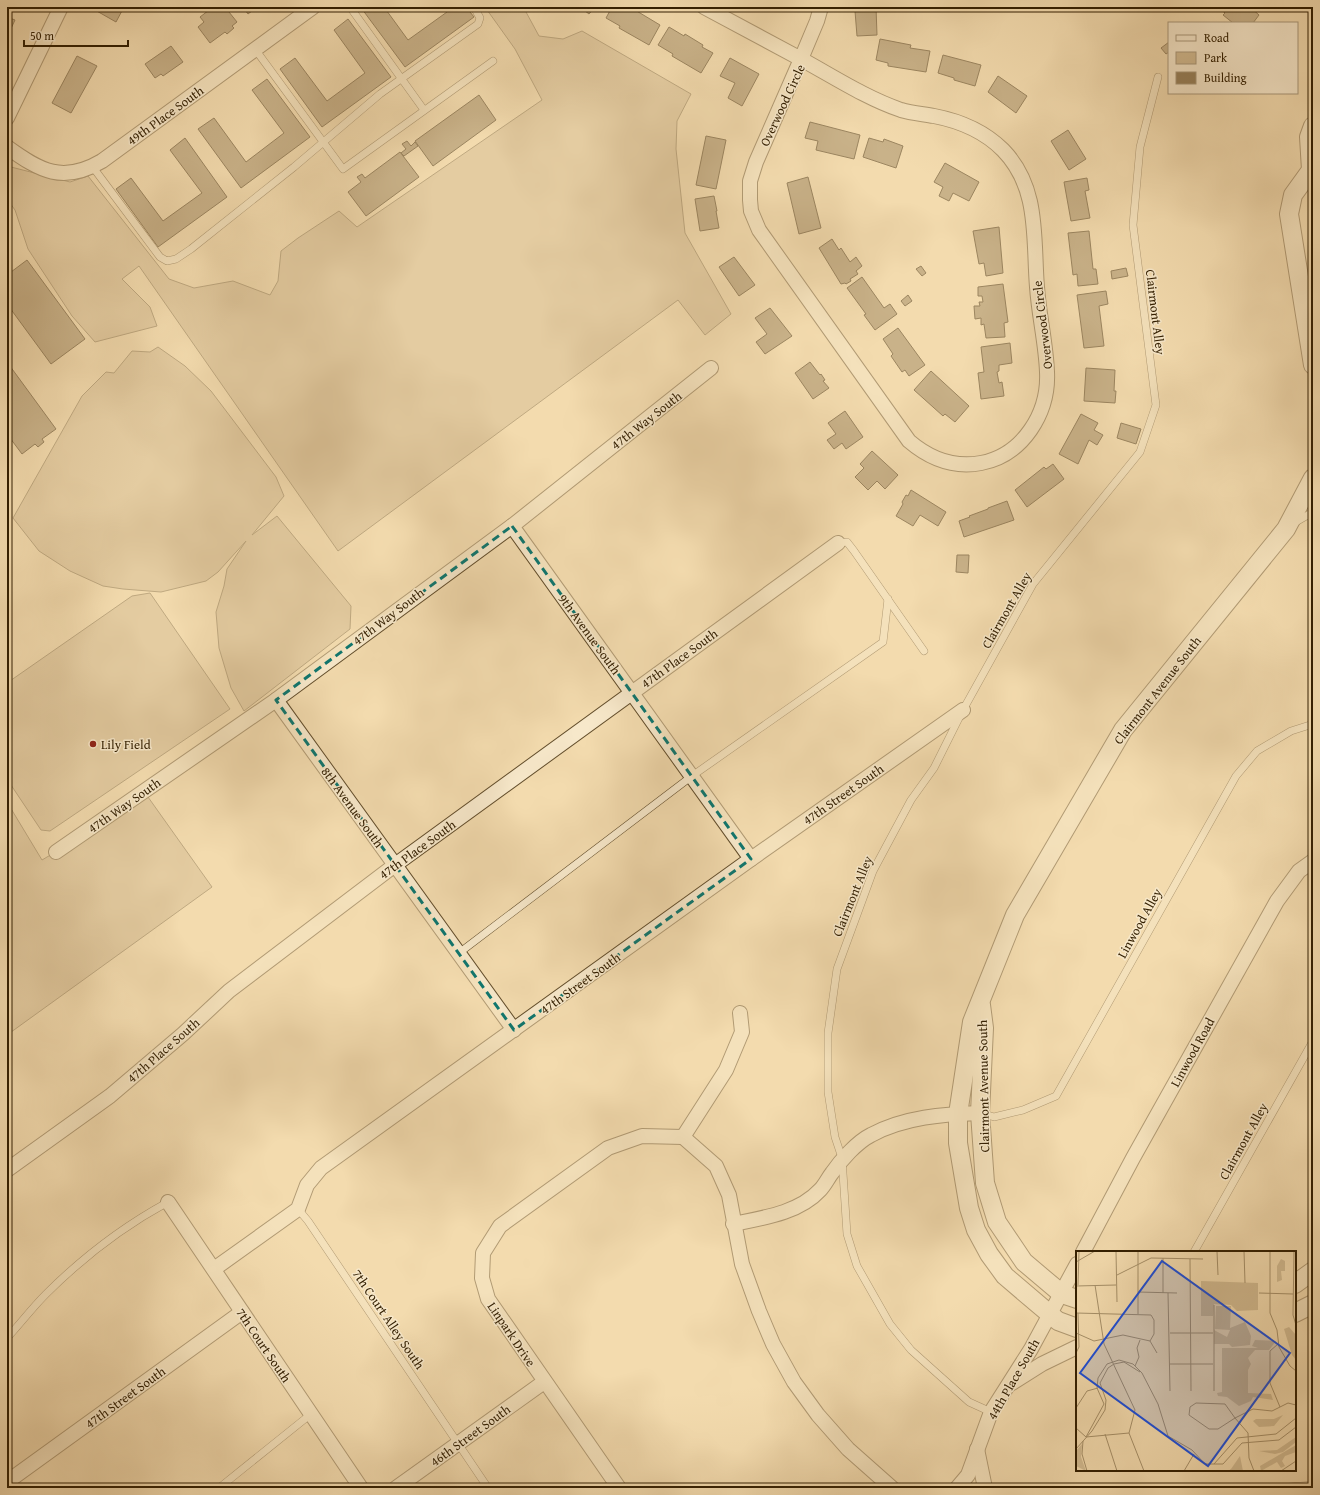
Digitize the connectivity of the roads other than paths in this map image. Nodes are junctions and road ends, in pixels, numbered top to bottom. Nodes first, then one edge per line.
1 (60, 7) edge
2 (313, 7) edge
3 (350, 7) edge
4 (474, 7) edge
5 (704, 7) edge
6 (820, 7) edge
7 (255, 49) junction
8 (801, 59) junction
9 (493, 61) dead end
10 (1158, 77) dead end
11 (402, 78) junction
12 (424, 110) junction
13 (7, 118) edge
14 (1313, 126) edge
15 (323, 142) junction
16 (7, 147) edge
17 (92, 166) junction
18 (1312, 171) edge
19 (1313, 366) edge
20 (711, 368) dead end
21 (1313, 478) edge
22 (1313, 512) edge
23 (512, 526) junction
24 (1286, 529) junction
25 (838, 543) joint
26 (888, 600) junction
27 (924, 651) dead end
28 (632, 693) junction
29 (276, 700) junction
30 (963, 710) junction
31 (1313, 724) edge
32 (692, 776) junction
33 (56, 852) dead end
34 (751, 859) junction
35 (1313, 861) edge
36 (395, 865) junction
37 (459, 953) junction
38 (980, 1002) junction
39 (740, 1013) dead end
40 (514, 1030) junction
41 (1313, 1042) edge
42 (980, 1113) junction
43 (958, 1114) junction
44 (683, 1137) junction
45 (842, 1158) junction
46 (7, 1170) edge
47 (168, 1202) joint
48 (298, 1209) junction
49 (734, 1224) junction
50 (1085, 1251) edge
51 (1195, 1251) edge
52 (1076, 1268) edge
53 (214, 1269) junction
54 (1313, 1271) edge
55 (1296, 1283) edge
56 (1069, 1297) edge
57 (1313, 1304) edge
58 (242, 1312) junction
59 (1296, 1312) edge
60 (1050, 1314) junction
61 (1076, 1328) edge
62 (7, 1338) edge
63 (1076, 1348) edge
64 (544, 1382) junction
65 (1008, 1385) junction
66 (991, 1412) junction
67 (311, 1414) junction
68 (459, 1443) junction
69 (977, 1449) junction
70 (7, 1482) edge
71 (1313, 1485) edge
72 (219, 1488) edge
73 (360, 1488) edge
74 (396, 1488) edge
75 (488, 1488) edge
76 (619, 1488) edge
77 (892, 1488) edge
78 (957, 1488) edge
79 (985, 1488) edge
80 (1276, 1488) edge

1 - 13 street
2 - 7 street, 49th Place South
3 - 11 lane
4 - 11 lane
5 - 8 street
6 - 8 street, Overwood Circle
7 - 15 lane
7 - 17 street, 49th Place South
8 - 8 street, Overwood Circle
9 - 12 lane
10 - 30 lane, Clairmont Alley
11 - 12 lane
11 - 15 lane
12 - 15 lane
14 - 18 street
15 - 17 lane
16 - 17 street, 49th Place South
18 - 19 street
20 - 23 street, 47th Way South
21 - 24 street, Clairmont Avenue South
22 - 24 lane
23 - 28 street, 9th Avenue South
23 - 29 street, 47th Way South
24 - 38 street, Clairmont Avenue South
25 - 26 lane
25 - 28 street, 47th Place South
26 - 27 lane
26 - 32 lane
28 - 32 street, 9th Avenue South
28 - 36 street, 47th Place South
29 - 33 street, 47th Way South
29 - 36 street, 8th Avenue South
30 - 34 street, 47th Street South
30 - 45 lane, Clairmont Alley
31 - 42 lane, Linwood Alley
32 - 34 street, 9th Avenue South
32 - 37 lane
34 - 40 street, 47th Street South
35 - 50 street, Linwood Road
36 - 37 street, 8th Avenue South
36 - 46 street, 47th Place South
37 - 40 street, 8th Avenue South
38 - 42 street, Clairmont Avenue South
38 - 43 street, Clairmont Avenue South
39 - 44 street
40 - 48 street, 47th Street South
41 - 51 lane, Clairmont Alley
42 - 43 street
42 - 56 street, Clairmont Avenue South
43 - 45 street
43 - 60 street, Clairmont Avenue South
44 - 49 street
44 - 64 street, Linpark Drive
45 - 49 street
45 - 66 lane, Clairmont Alley
47 - 53 street, 7th Court South
47 - 62 lane
48 - 53 street
48 - 68 lane, 7th Court Alley South
49 - 77 street
52 - 56 street
53 - 58 street, 7th Court South
54 - 55 street
56 - 60 street, 44th Place South
57 - 59 street
58 - 67 street, 7th Court South
58 - 70 street, 47th Street South
60 - 61 street, Clairmont Avenue South
60 - 65 street, 44th Place South
63 - 65 street
64 - 68 street, 46th Street South
64 - 76 street, Linpark Drive
65 - 66 street, 44th Place South
66 - 69 street, 44th Place South
67 - 72 lane
67 - 73 street, 7th Court South
68 - 74 street, 46th Street South
68 - 75 lane, 7th Court Alley South
69 - 78 street, 44th Place South
69 - 79 street
71 - 80 lane

